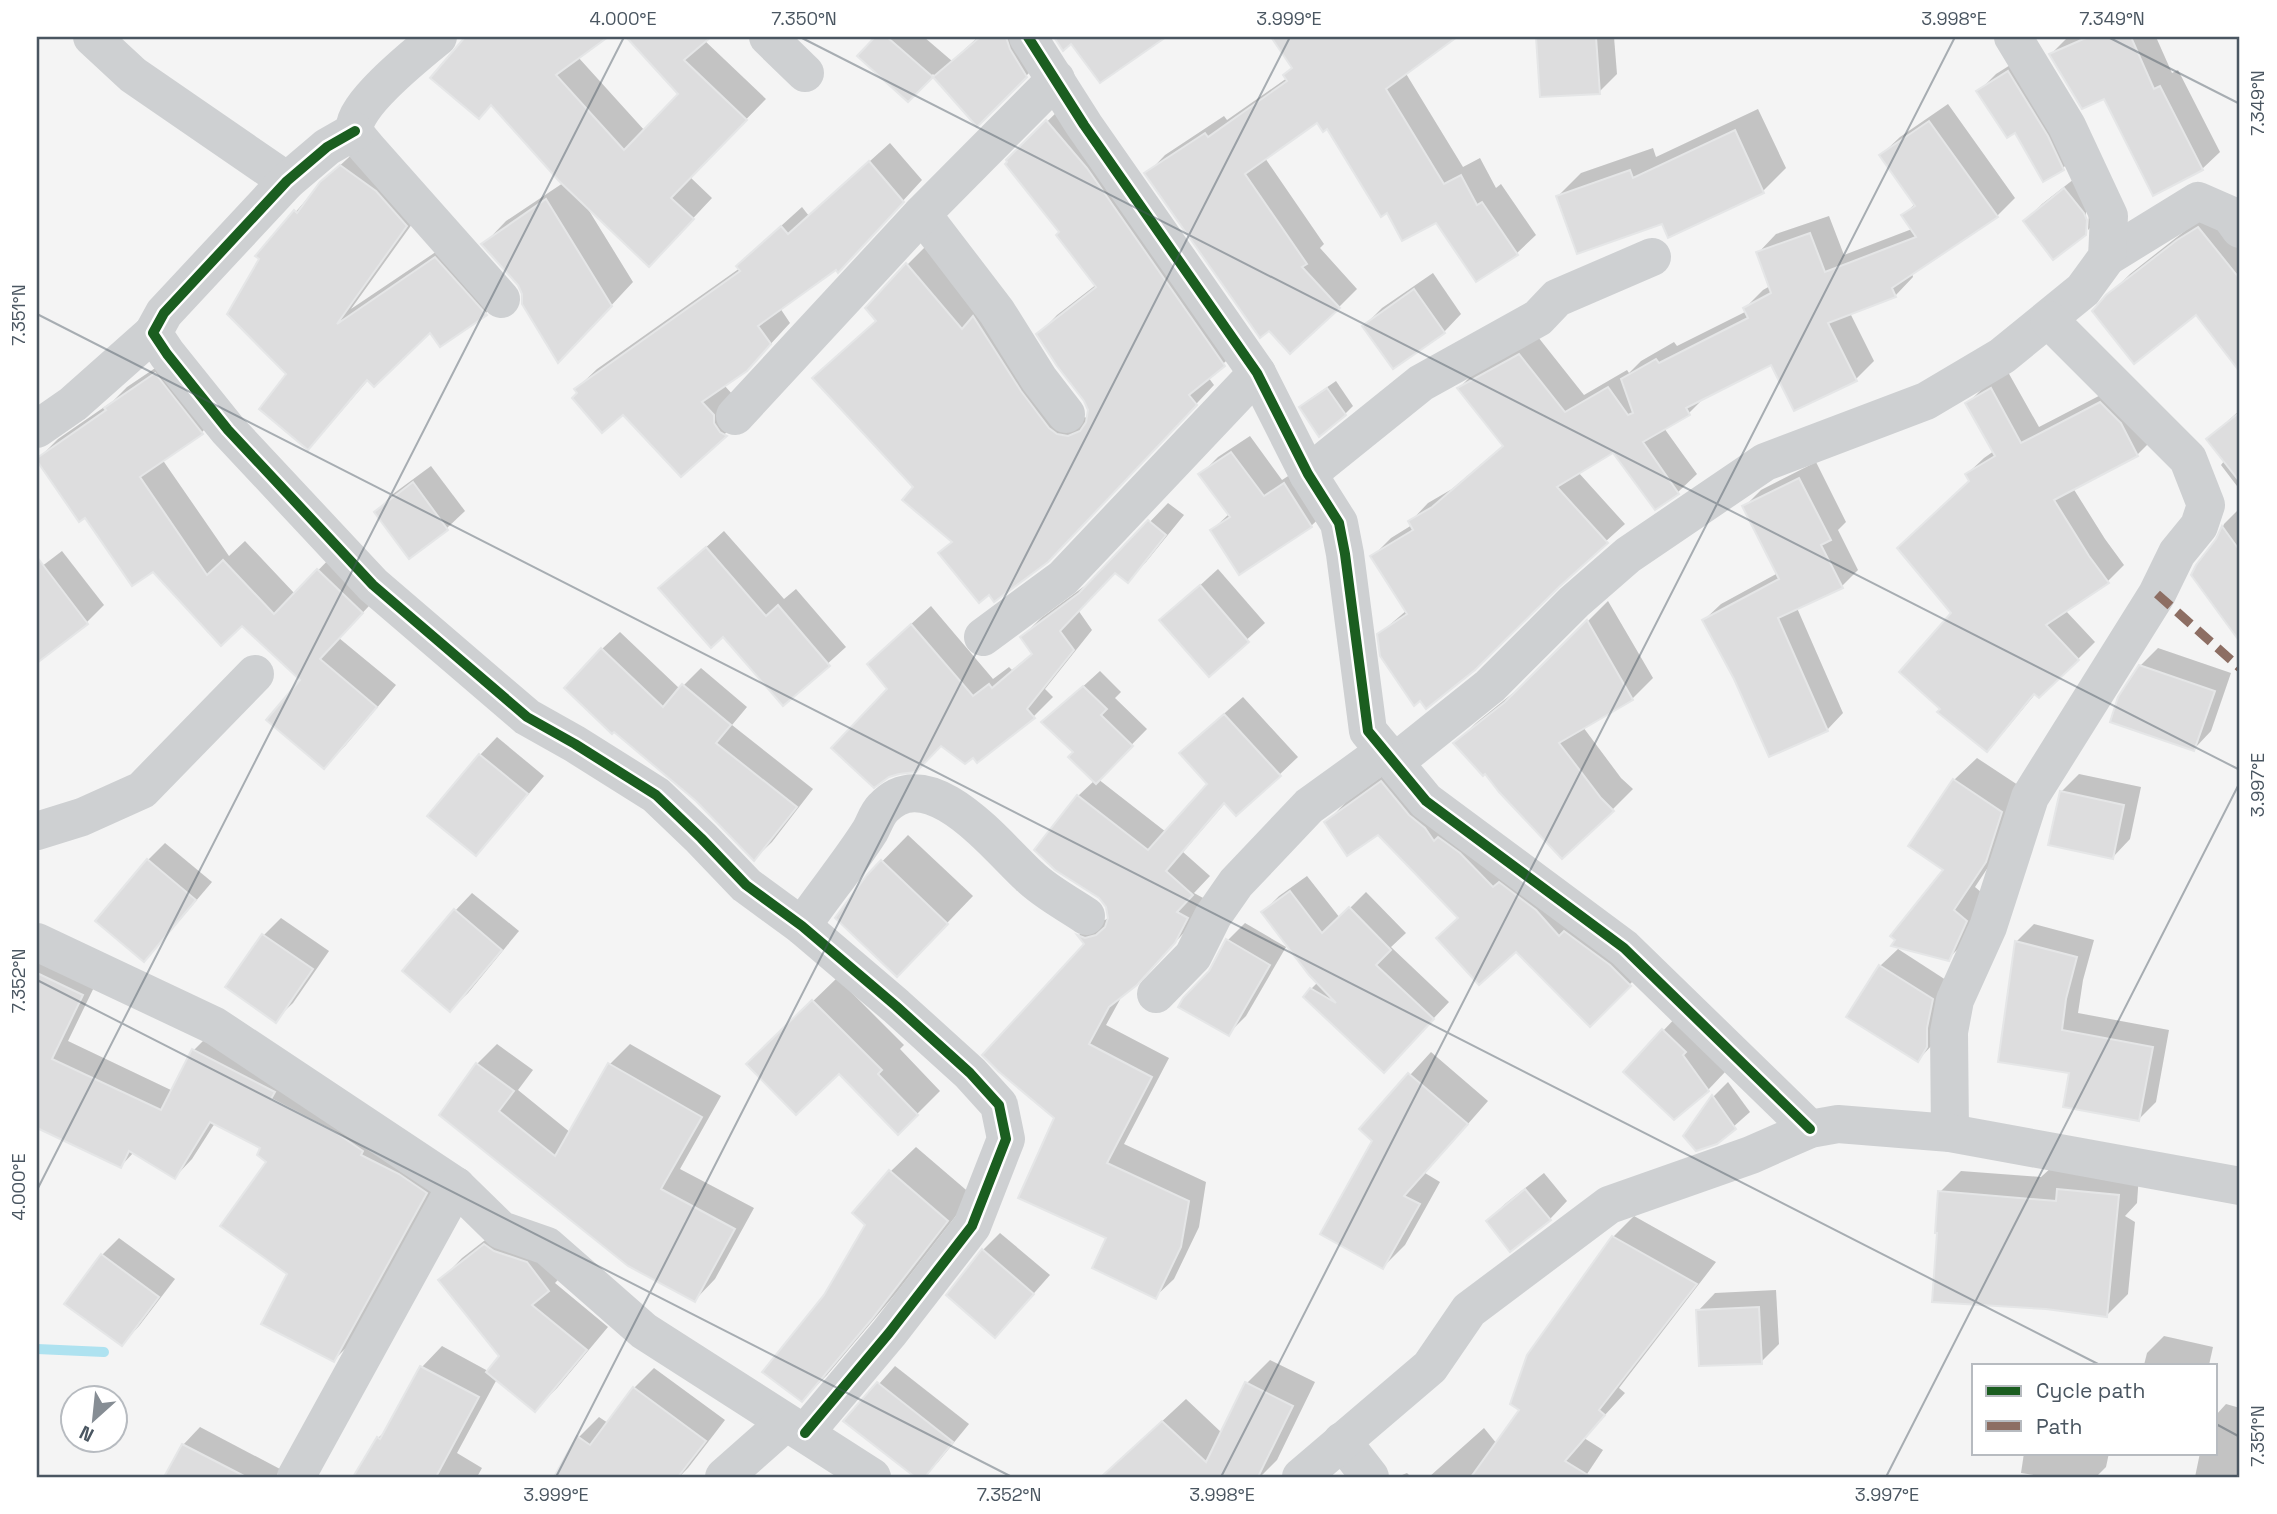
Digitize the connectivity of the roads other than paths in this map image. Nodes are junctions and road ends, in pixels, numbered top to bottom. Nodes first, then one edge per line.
1 (92, 37) edge
2 (438, 37) edge
3 (768, 37) edge
4 (1028, 37) edge
5 (2012, 37) edge
6 (805, 73) dead end
7 (1056, 79) junction
8 (355, 131) junction
9 (287, 181) junction
10 (922, 214) junction
11 (2240, 229) edge
12 (1651, 257) dead end
13 (2107, 257) junction
14 (501, 299) dead end
15 (2049, 320) junction
16 (153, 333) junction
17 (1257, 373) junction
18 (1066, 414) dead end
19 (735, 416) dead end
20 (37, 429) edge
21 (1308, 474) junction
22 (983, 637) dead end
23 (255, 674) dead end
24 (1390, 756) junction
25 (37, 831) edge
26 (1086, 916) dead end
27 (802, 926) junction
28 (37, 942) edge
29 (1156, 994) dead end
30 (1810, 1129) junction
31 (1950, 1133) junction
32 (456, 1186) junction
33 (2240, 1186) edge
34 (795, 1428) junction
35 (1342, 1441) junction
36 (296, 1477) edge
37 (724, 1477) edge
38 (872, 1477) edge
39 (1301, 1477) edge
40 (1370, 1477) edge

1 - 9 street
2 - 8 street
3 - 6 street
4 - 7 street
5 - 13 street
7 - 10 street
7 - 17 street
8 - 9 street
8 - 14 street
9 - 16 street
10 - 18 street
10 - 19 street
11 - 13 street
12 - 21 street
13 - 15 street
15 - 24 street
15 - 31 street
16 - 20 street
16 - 27 street
17 - 21 street
17 - 22 street
21 - 24 street
23 - 25 street
24 - 29 street
24 - 30 street
26 - 27 street
27 - 34 street
28 - 32 street
30 - 31 street
30 - 35 street
31 - 33 street
32 - 34 street
32 - 36 street
34 - 37 street
34 - 38 street
35 - 39 street
35 - 40 street

